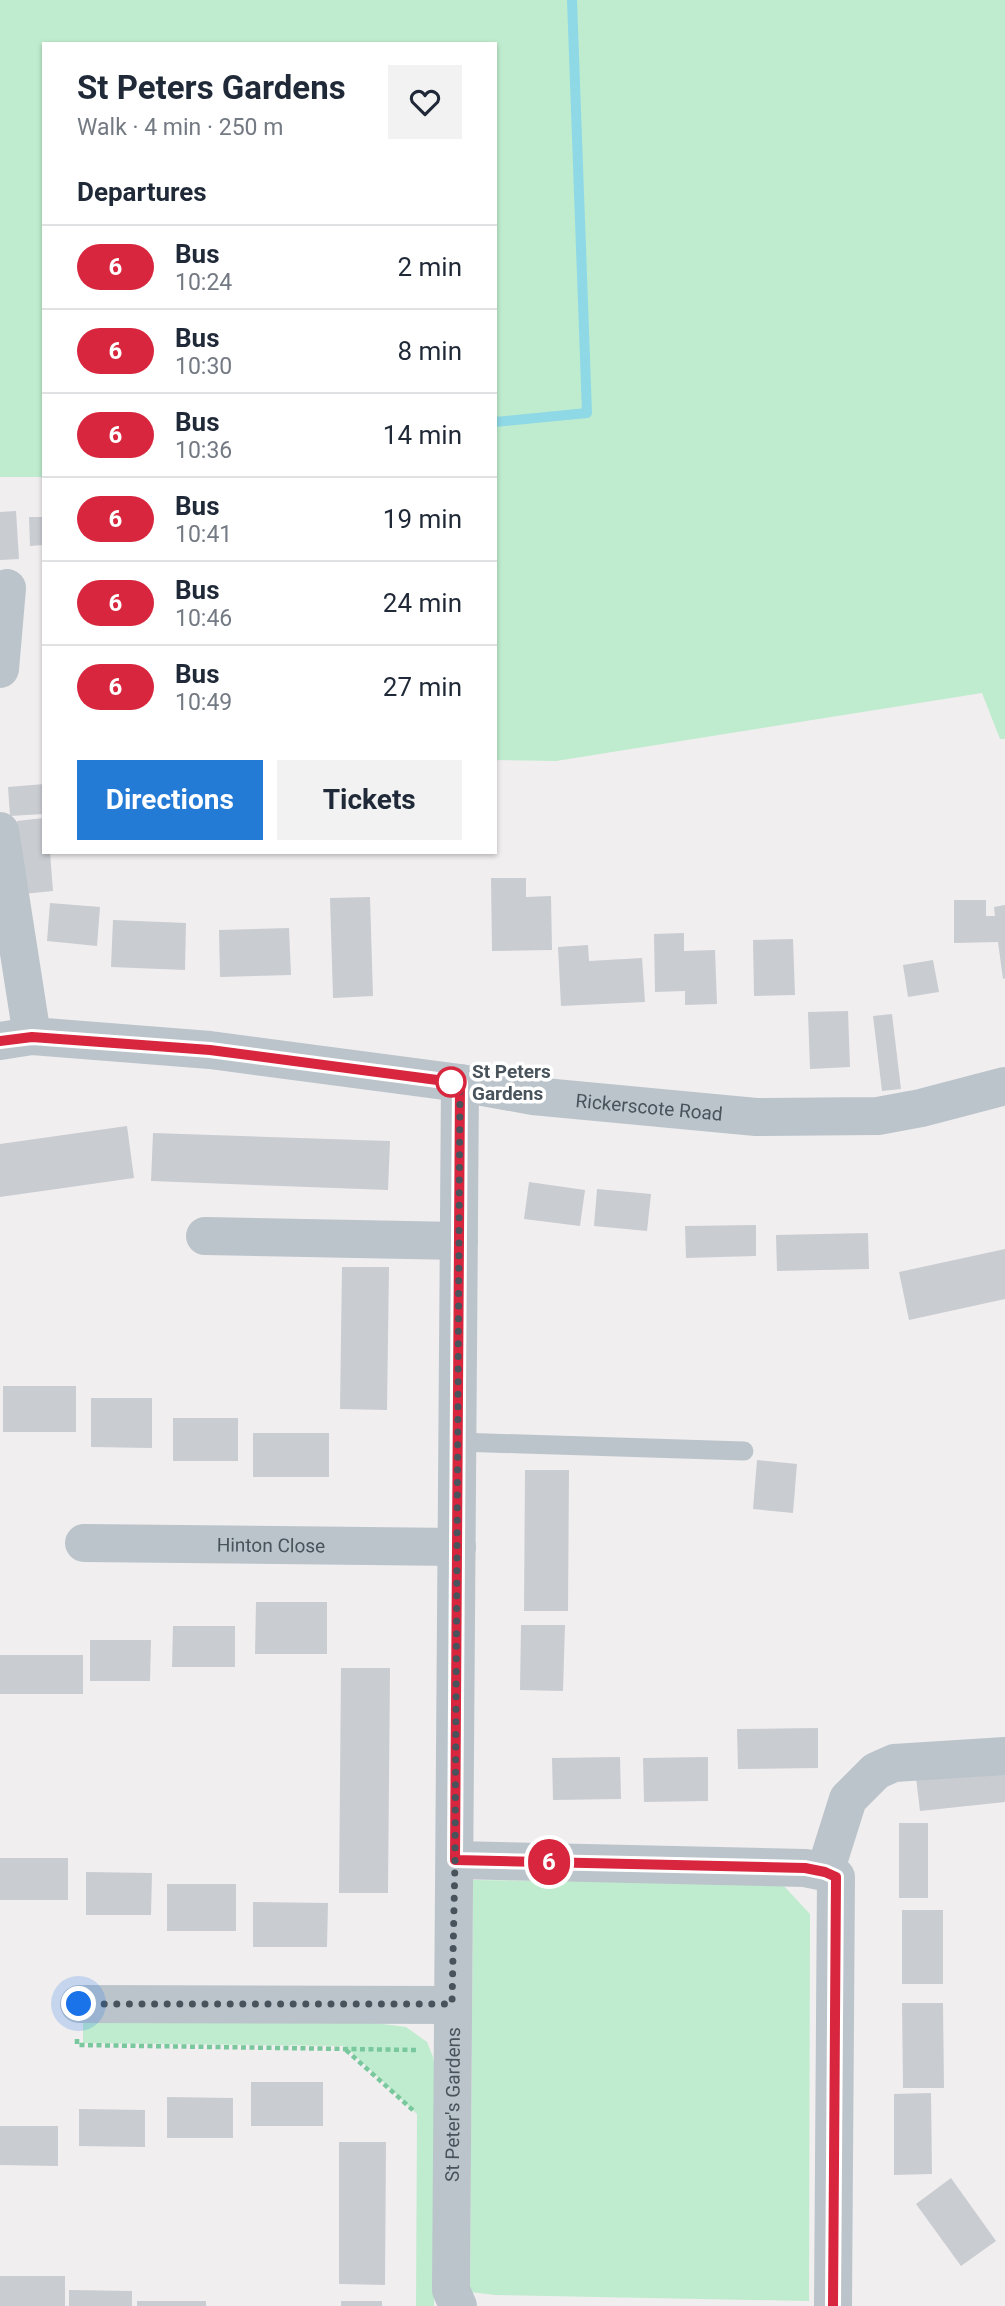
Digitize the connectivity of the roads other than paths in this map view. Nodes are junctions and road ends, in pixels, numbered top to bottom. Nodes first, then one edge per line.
1 (7, 588) dead end
2 (0, 669) edge
3 (0, 831) edge
4 (16, 1039) edge
5 (460, 1083) junction
6 (1005, 1086) edge
7 (205, 1236) dead end
8 (459, 1241) junction
9 (458, 1442) junction
10 (744, 1451) dead end
11 (84, 1543) dead end
12 (457, 1547) junction
13 (1005, 1756) edge
14 (455, 1860) junction
15 (825, 1872) junction
16 (79, 2004) dead end
17 (452, 2004) junction
18 (458, 2306) edge
19 (833, 2306) edge

1 - 2 street
3 - 4 street
4 - 5 street, Rickerscote Road
5 - 6 street, Rickerscote Road
5 - 8 street, St Peter's Gardens
7 - 8 street
8 - 9 street, St Peter's Gardens
9 - 10 lane
9 - 12 street, St Peter's Gardens
11 - 12 street, Hinton Close
12 - 14 street, St Peter's Gardens
13 - 15 street
14 - 15 street
14 - 17 street, St Peter's Gardens
15 - 19 street
16 - 17 street
17 - 18 street, St Peter's Gardens

